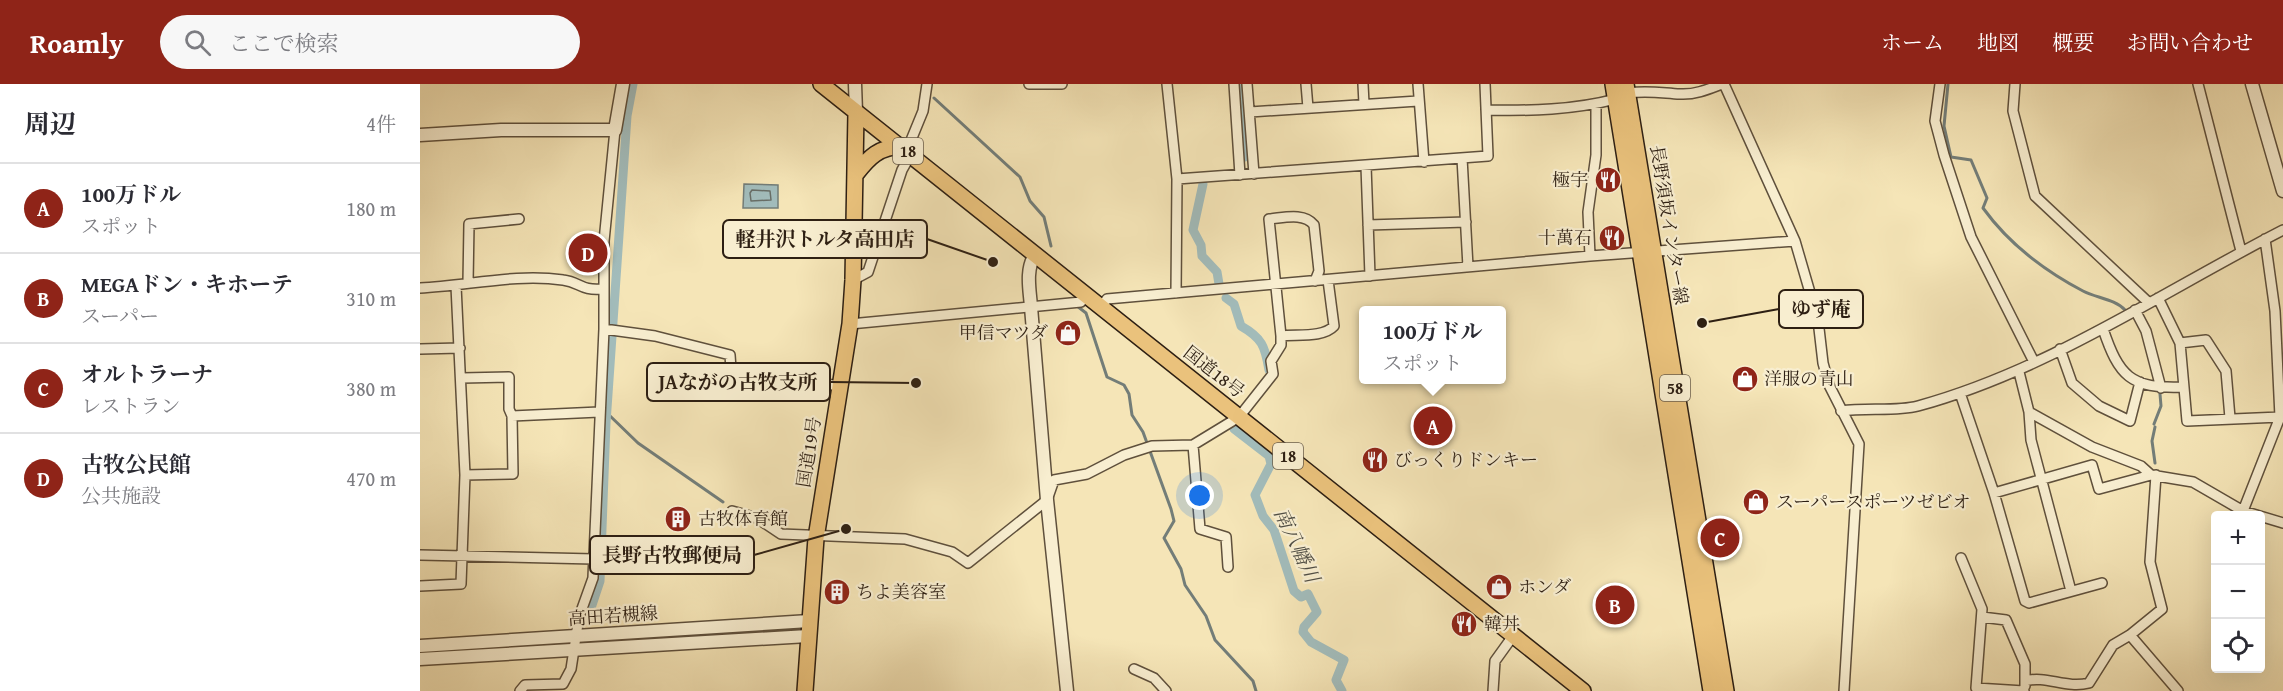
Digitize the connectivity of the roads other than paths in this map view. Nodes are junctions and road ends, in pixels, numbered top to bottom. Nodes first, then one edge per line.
1 (623, 84) edge
2 (821, 84) edge
3 (855, 84) edge
4 (927, 84) edge
5 (1029, 84) edge
6 (1062, 84) edge
7 (1167, 84) edge
8 (1234, 84) edge
9 (1247, 84) edge
10 (1306, 84) edge
11 (1363, 84) edge
12 (1418, 84) edge
13 (1485, 84) edge
14 (1723, 84) edge
15 (1940, 84) edge
16 (2015, 84) edge
17 (2198, 84) edge
18 (2252, 84) edge
19 (1621, 90) edge
20 (1418, 101) junction
21 (1364, 104) junction
22 (1596, 105) junction
23 (1308, 108) junction
24 (1486, 110) junction
25 (856, 112) junction
26 (1250, 112) junction
27 (615, 130) junction
28 (420, 135) edge
29 (907, 150) junction
30 (1462, 158) junction
31 (1424, 162) junction
32 (1366, 165) junction
33 (856, 174) junction
34 (1254, 174) junction
35 (1240, 175) junction
36 (1177, 179) junction
37 (2283, 191) edge
38 (519, 219) dead end
39 (1466, 222) junction
40 (1368, 225) junction
41 (2283, 230) edge
42 (2265, 239) junction
43 (1795, 242) junction
44 (1647, 251) junction
45 (2241, 251) junction
46 (1035, 255) junction
47 (1590, 256) junction
48 (1468, 267) junction
49 (1370, 276) junction
50 (853, 280) junction
51 (1328, 280) junction
52 (1315, 281) junction
53 (468, 283) junction
54 (1277, 284) junction
55 (456, 286) junction
56 (420, 288) edge
57 (602, 289) junction
58 (1176, 293) junction
59 (1086, 295) junction
60 (2158, 298) junction
61 (2148, 302) junction
62 (1031, 307) junction
63 (1101, 307) junction
64 (2135, 310) junction
65 (2279, 312) edge
66 (850, 324) junction
67 (604, 329) junction
68 (2103, 329) junction
69 (1281, 336) junction
70 (2180, 343) junction
71 (460, 348) junction
72 (420, 349) edge
73 (2060, 349) junction
74 (2034, 362) junction
75 (2019, 372) junction
76 (462, 378) junction
77 (2139, 382) junction
78 (839, 386) junction
79 (2183, 387) junction
80 (2161, 388) junction
81 (1960, 393) junction
82 (1841, 411) junction
83 (599, 412) junction
84 (2030, 412) junction
85 (512, 416) junction
86 (1239, 417) junction
87 (2280, 417) junction
88 (2230, 418) junction
89 (1193, 445) junction
90 (465, 475) junction
91 (2154, 475) junction
92 (2041, 479) junction
93 (1994, 493) junction
94 (1047, 500) junction
95 (732, 511) dead end
96 (2243, 511) joint
97 (2265, 518) edge
98 (2283, 523) edge
99 (816, 538) junction
100 (420, 555) edge
101 (462, 556) junction
102 (1961, 558) dead end
103 (594, 559) junction
104 (1228, 567) dead end
105 (2102, 583) dead end
106 (420, 586) edge
107 (2072, 591) junction
108 (1982, 617) junction
109 (809, 629) junction
110 (2130, 635) junction
111 (1513, 636) junction
112 (574, 643) junction
113 (420, 646) edge
114 (420, 659) edge
115 (1134, 669) dead end
116 (2089, 683) junction
117 (2025, 688) edge
118 (520, 691) edge
119 (805, 691) edge
120 (1067, 691) edge
121 (1166, 691) edge
122 (1493, 691) edge
123 (1583, 691) edge
124 (1711, 691) edge
125 (1726, 691) edge
126 (1844, 691) edge
127 (2098, 691) edge
128 (2178, 691) edge

1 - 27 street
2 - 25 main road, 国道18号 / 18
3 - 25 street
4 - 29 street
5 - 6 street
7 - 36 street
8 - 35 street
9 - 26 street
10 - 23 street
11 - 21 street
12 - 20 street
13 - 24 street
14 - 19 street
14 - 43 street
15 - 74 street
16 - 61 street
17 - 45 street
18 - 37 street
19 - 22 street
19 - 44 main road, 長野須坂インター線 / 58
20 - 21 street
20 - 31 street
21 - 23 street
22 - 24 street
22 - 47 street
23 - 26 street
24 - 30 street
25 - 29 main road, 国道18号 / 18
25 - 33 main road, 国道19号
26 - 34 street
27 - 28 street
27 - 57 street
29 - 33 main road
29 - 46 main road, 国道18号 / 18
29 - 50 street
30 - 31 street
30 - 39 street
31 - 32 street
32 - 34 street
32 - 40 street
33 - 50 main road, 国道19号
34 - 35 street
35 - 36 street
36 - 58 street
38 - 53 street
39 - 40 street
39 - 48 street
40 - 49 street
41 - 42 street
42 - 45 street
42 - 65 street
43 - 44 street
43 - 82 street
44 - 47 street
44 - 124 main road, 長野須坂インター線 / 58
44 - 125 main road, 長野須坂インター線 / 58
45 - 60 street
46 - 59 main road, 国道18号 / 18
46 - 62 street
47 - 48 street
48 - 49 street
49 - 51 street
50 - 66 main road, 国道19号
51 - 52 street
51 - 69 street
52 - 54 street
52 - 54 street
53 - 55 street
53 - 57 street
54 - 58 street
54 - 69 street
55 - 56 street
55 - 71 street
57 - 67 street
58 - 63 street
59 - 62 street
59 - 63 main road, 国道18号 / 18
60 - 61 street
60 - 70 street
61 - 64 street
62 - 66 street
62 - 94 street
63 - 86 main road, 国道18号 / 18
64 - 68 street
64 - 80 street
65 - 87 street
66 - 78 main road, 国道19号
67 - 78 street
67 - 83 street
68 - 73 street
68 - 77 street
69 - 86 street
70 - 79 street
70 - 88 street
71 - 72 street
71 - 76 street
73 - 74 street
73 - 77 street
74 - 75 street
75 - 81 street
75 - 84 street
76 - 85 street
76 - 90 street
77 - 80 street
78 - 99 main road, 国道19号
79 - 80 street
79 - 88 street
81 - 82 street
81 - 93 street
82 - 126 street
83 - 85 street
83 - 103 street
84 - 91 street
84 - 92 street
85 - 90 street
86 - 89 street
86 - 111 main road, 国道18号 / 18
87 - 88 street
87 - 96 street
89 - 94 street
89 - 104 street
90 - 101 street
91 - 92 street
91 - 96 street
91 - 110 street
92 - 93 street
92 - 107 street
93 - 107 street
94 - 99 street
94 - 120 street
95 - 99 street
97 - 98 street
99 - 109 main road, 国道19号
100 - 101 street
101 - 103 street
101 - 106 street
102 - 108 street
103 - 112 street
105 - 107 street
108 - 117 street
108 - 117 street
109 - 112 street, 高田若槻線
109 - 119 main road, 国道19号
110 - 116 street
110 - 128 street
111 - 122 street
111 - 123 main road, 国道18号 / 18
112 - 113 street, 高田若槻線
112 - 114 street, 高田若槻線
112 - 118 street
115 - 121 street
116 - 117 street
116 - 127 street

